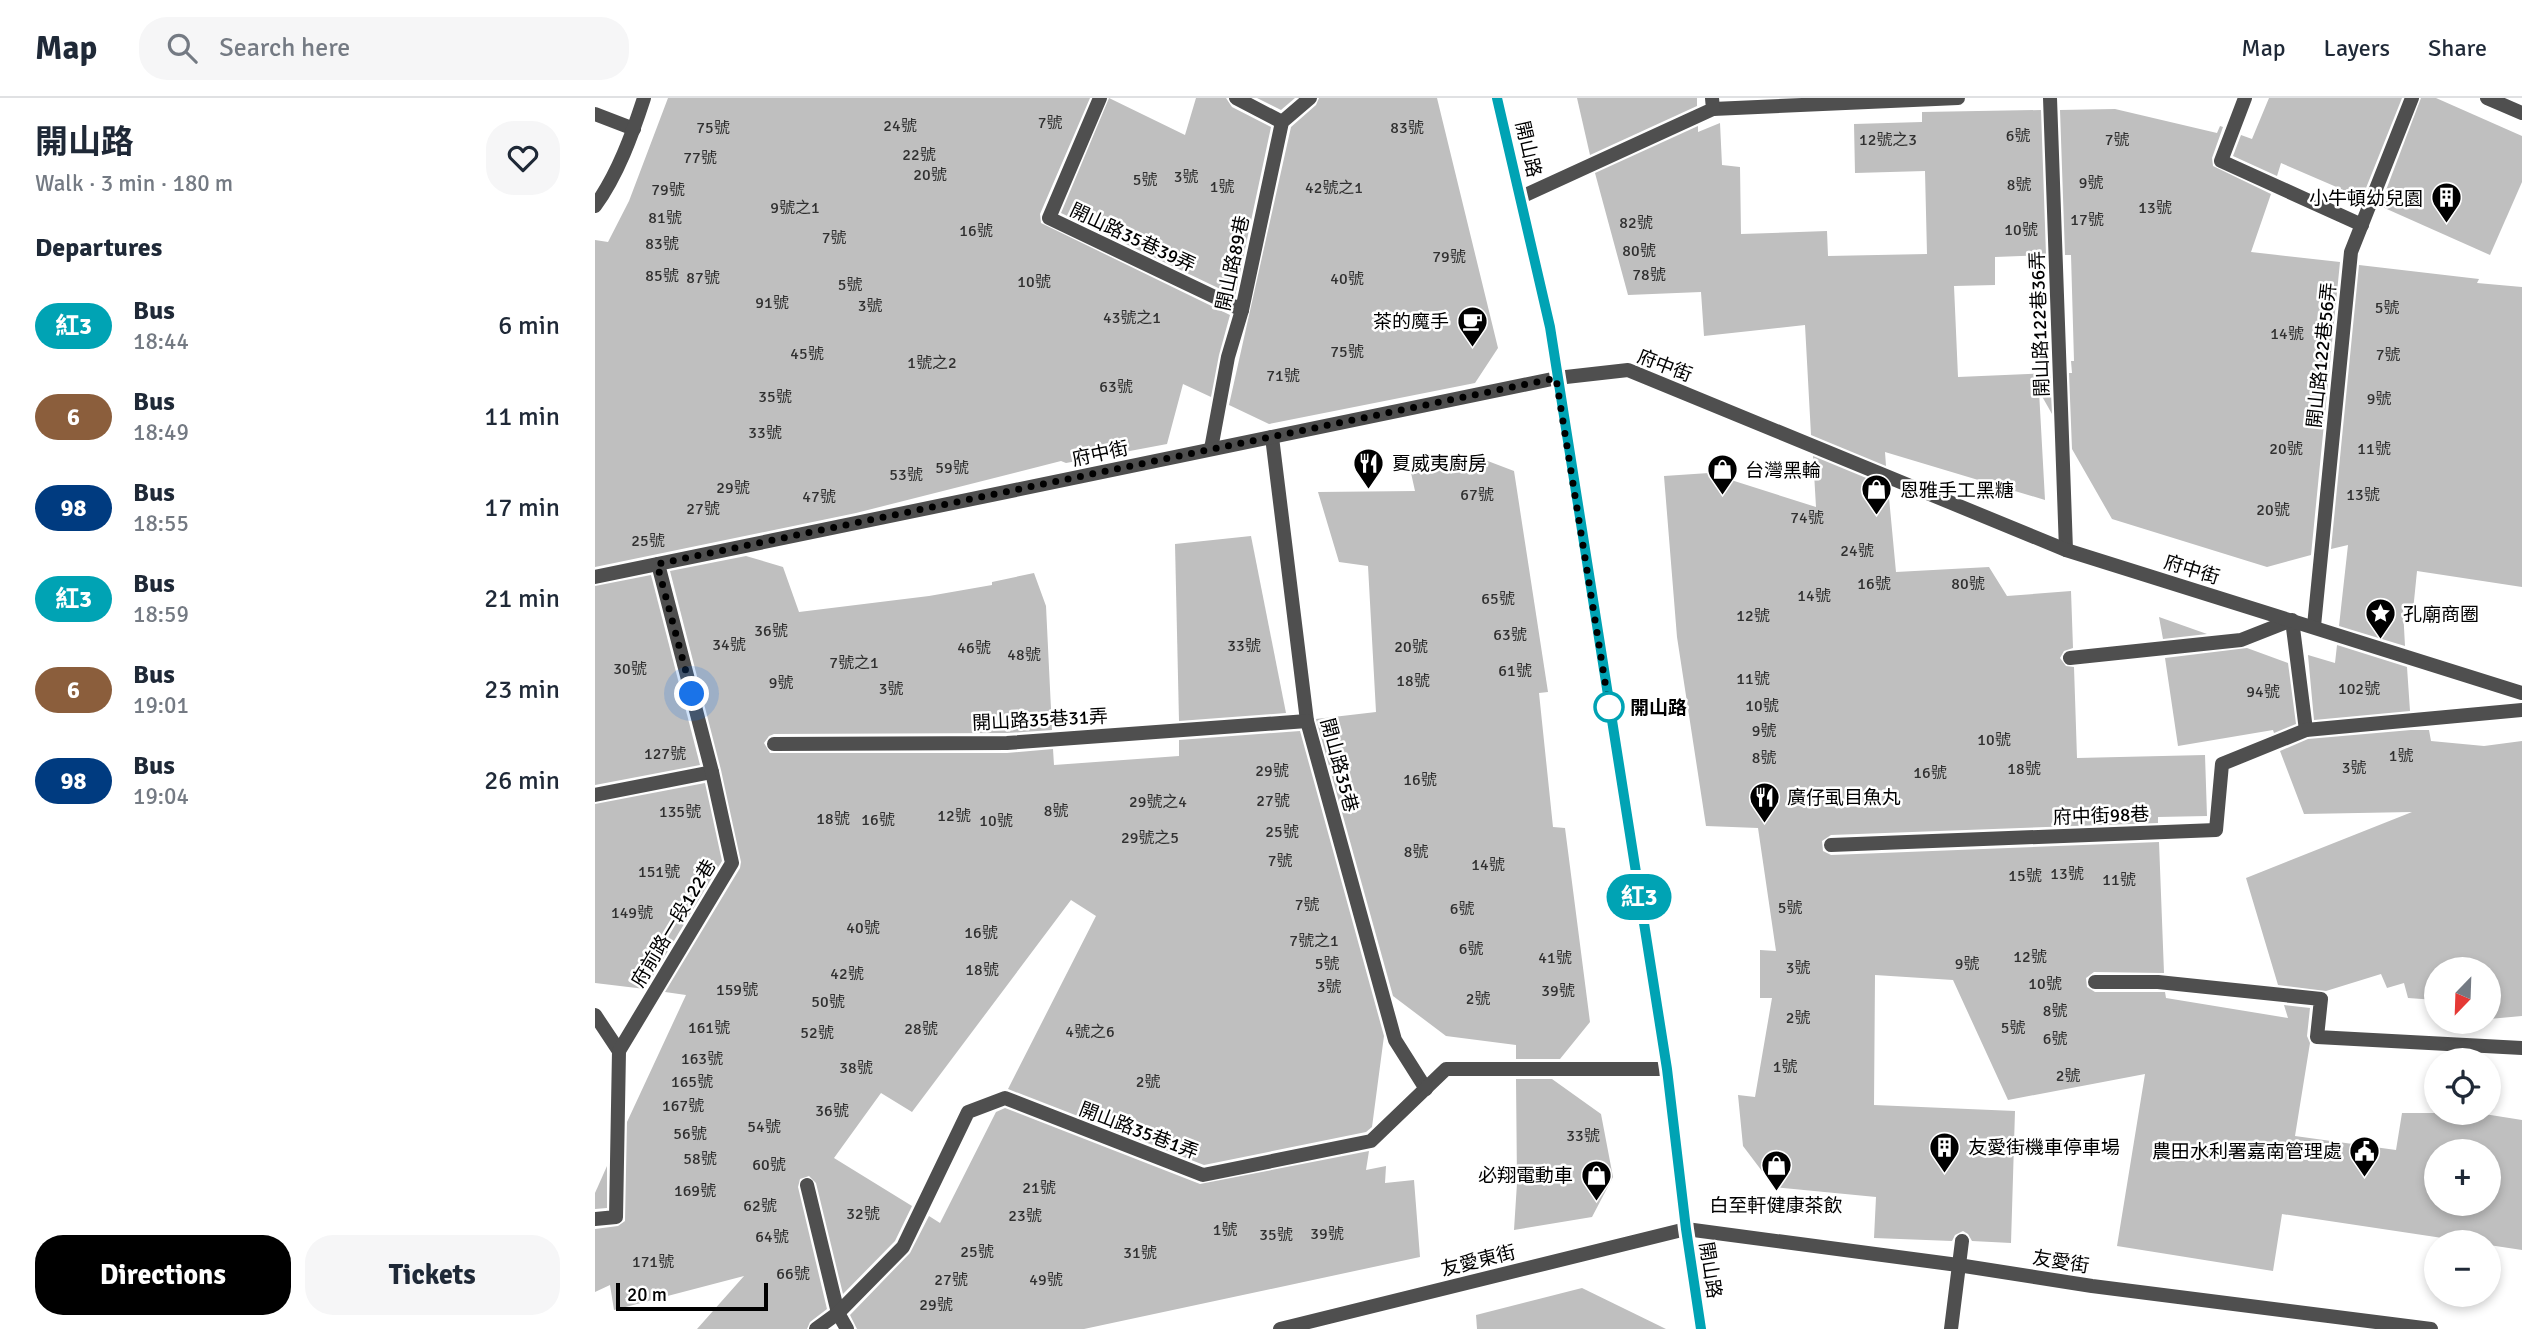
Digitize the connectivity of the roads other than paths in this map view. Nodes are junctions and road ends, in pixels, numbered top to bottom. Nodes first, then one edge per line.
1 (643, 98) edge
2 (1100, 98) edge
3 (1236, 98) edge
4 (1310, 98) edge
5 (1497, 98) edge
6 (1958, 98) edge
7 (2050, 98) edge
8 (2245, 98) edge
9 (2412, 98) edge
10 (2487, 98) edge
11 (1712, 104) edge
12 (2522, 113) edge
13 (595, 114) edge
14 (1282, 122) junction
15 (634, 129) junction
16 (1521, 197) junction
17 (595, 206) edge
18 (2362, 225) junction
19 (1243, 310) junction
20 (1556, 378) junction
21 (1272, 437) junction
22 (1211, 449) junction
23 (2066, 550) junction
24 (657, 564) junction
25 (595, 577) edge
26 (2292, 620) junction
27 (2314, 626) junction
28 (2070, 658) dead end
29 (2522, 693) edge
30 (2522, 710) edge
31 (1307, 721) junction
32 (2305, 730) junction
33 (774, 744) dead end
34 (712, 772) junction
35 (595, 795) edge
36 (1831, 845) dead end
37 (2095, 982) dead end
38 (595, 1015) edge
39 (2522, 1048) edge
40 (619, 1051) junction
41 (1667, 1069) junction
42 (1426, 1088) junction
43 (807, 1185) dead end
44 (595, 1219) edge
45 (1686, 1229) junction
46 (1962, 1241) dead end
47 (1958, 1265) junction
48 (838, 1313) junction
49 (815, 1329) edge
50 (847, 1329) edge
51 (1280, 1329) edge
52 (1701, 1329) edge
53 (1951, 1329) edge
54 (2431, 1329) edge

1 - 15 street
2 - 19 street, 開山路35巷39弄
3 - 14 street
4 - 14 street
5 - 16 street, 開山路
6 - 11 street
7 - 23 street, 開山路122巷36弄
8 - 18 street
9 - 18 street, 開山路122巷56弄
10 - 12 street
11 - 16 street
13 - 15 street
14 - 19 street, 開山路89巷
15 - 17 street
16 - 20 street, 開山路
18 - 27 street, 開山路122巷56弄
19 - 22 street, 開山路89巷
20 - 21 street, 府中街
20 - 23 street, 府中街
20 - 41 street, 開山路
21 - 22 street, 府中街
21 - 31 street, 開山路35巷
22 - 24 street, 府中街
23 - 26 street, 府中街
24 - 25 street, 府中街
24 - 34 street, 府前路一段122巷
26 - 27 street, 府中街
26 - 28 street
26 - 32 street
27 - 29 street, 府中街
30 - 32 street, 府中街98巷
31 - 33 street, 開山路35巷31弄
31 - 42 street, 開山路35巷
32 - 36 street, 府中街98巷
34 - 35 street
34 - 40 street, 府前路一段122巷
37 - 39 street
38 - 40 street
40 - 44 street, 府前路一段122巷
41 - 42 street, 開山路35巷1弄
41 - 45 street, 開山路
42 - 48 street, 開山路35巷1弄
43 - 48 street
45 - 47 street, 友愛街
45 - 51 street, 友愛東街
45 - 52 street, 開山路
46 - 47 street
47 - 53 street
47 - 54 street, 友愛街
48 - 49 street, 開山路35巷1弄
48 - 50 street

